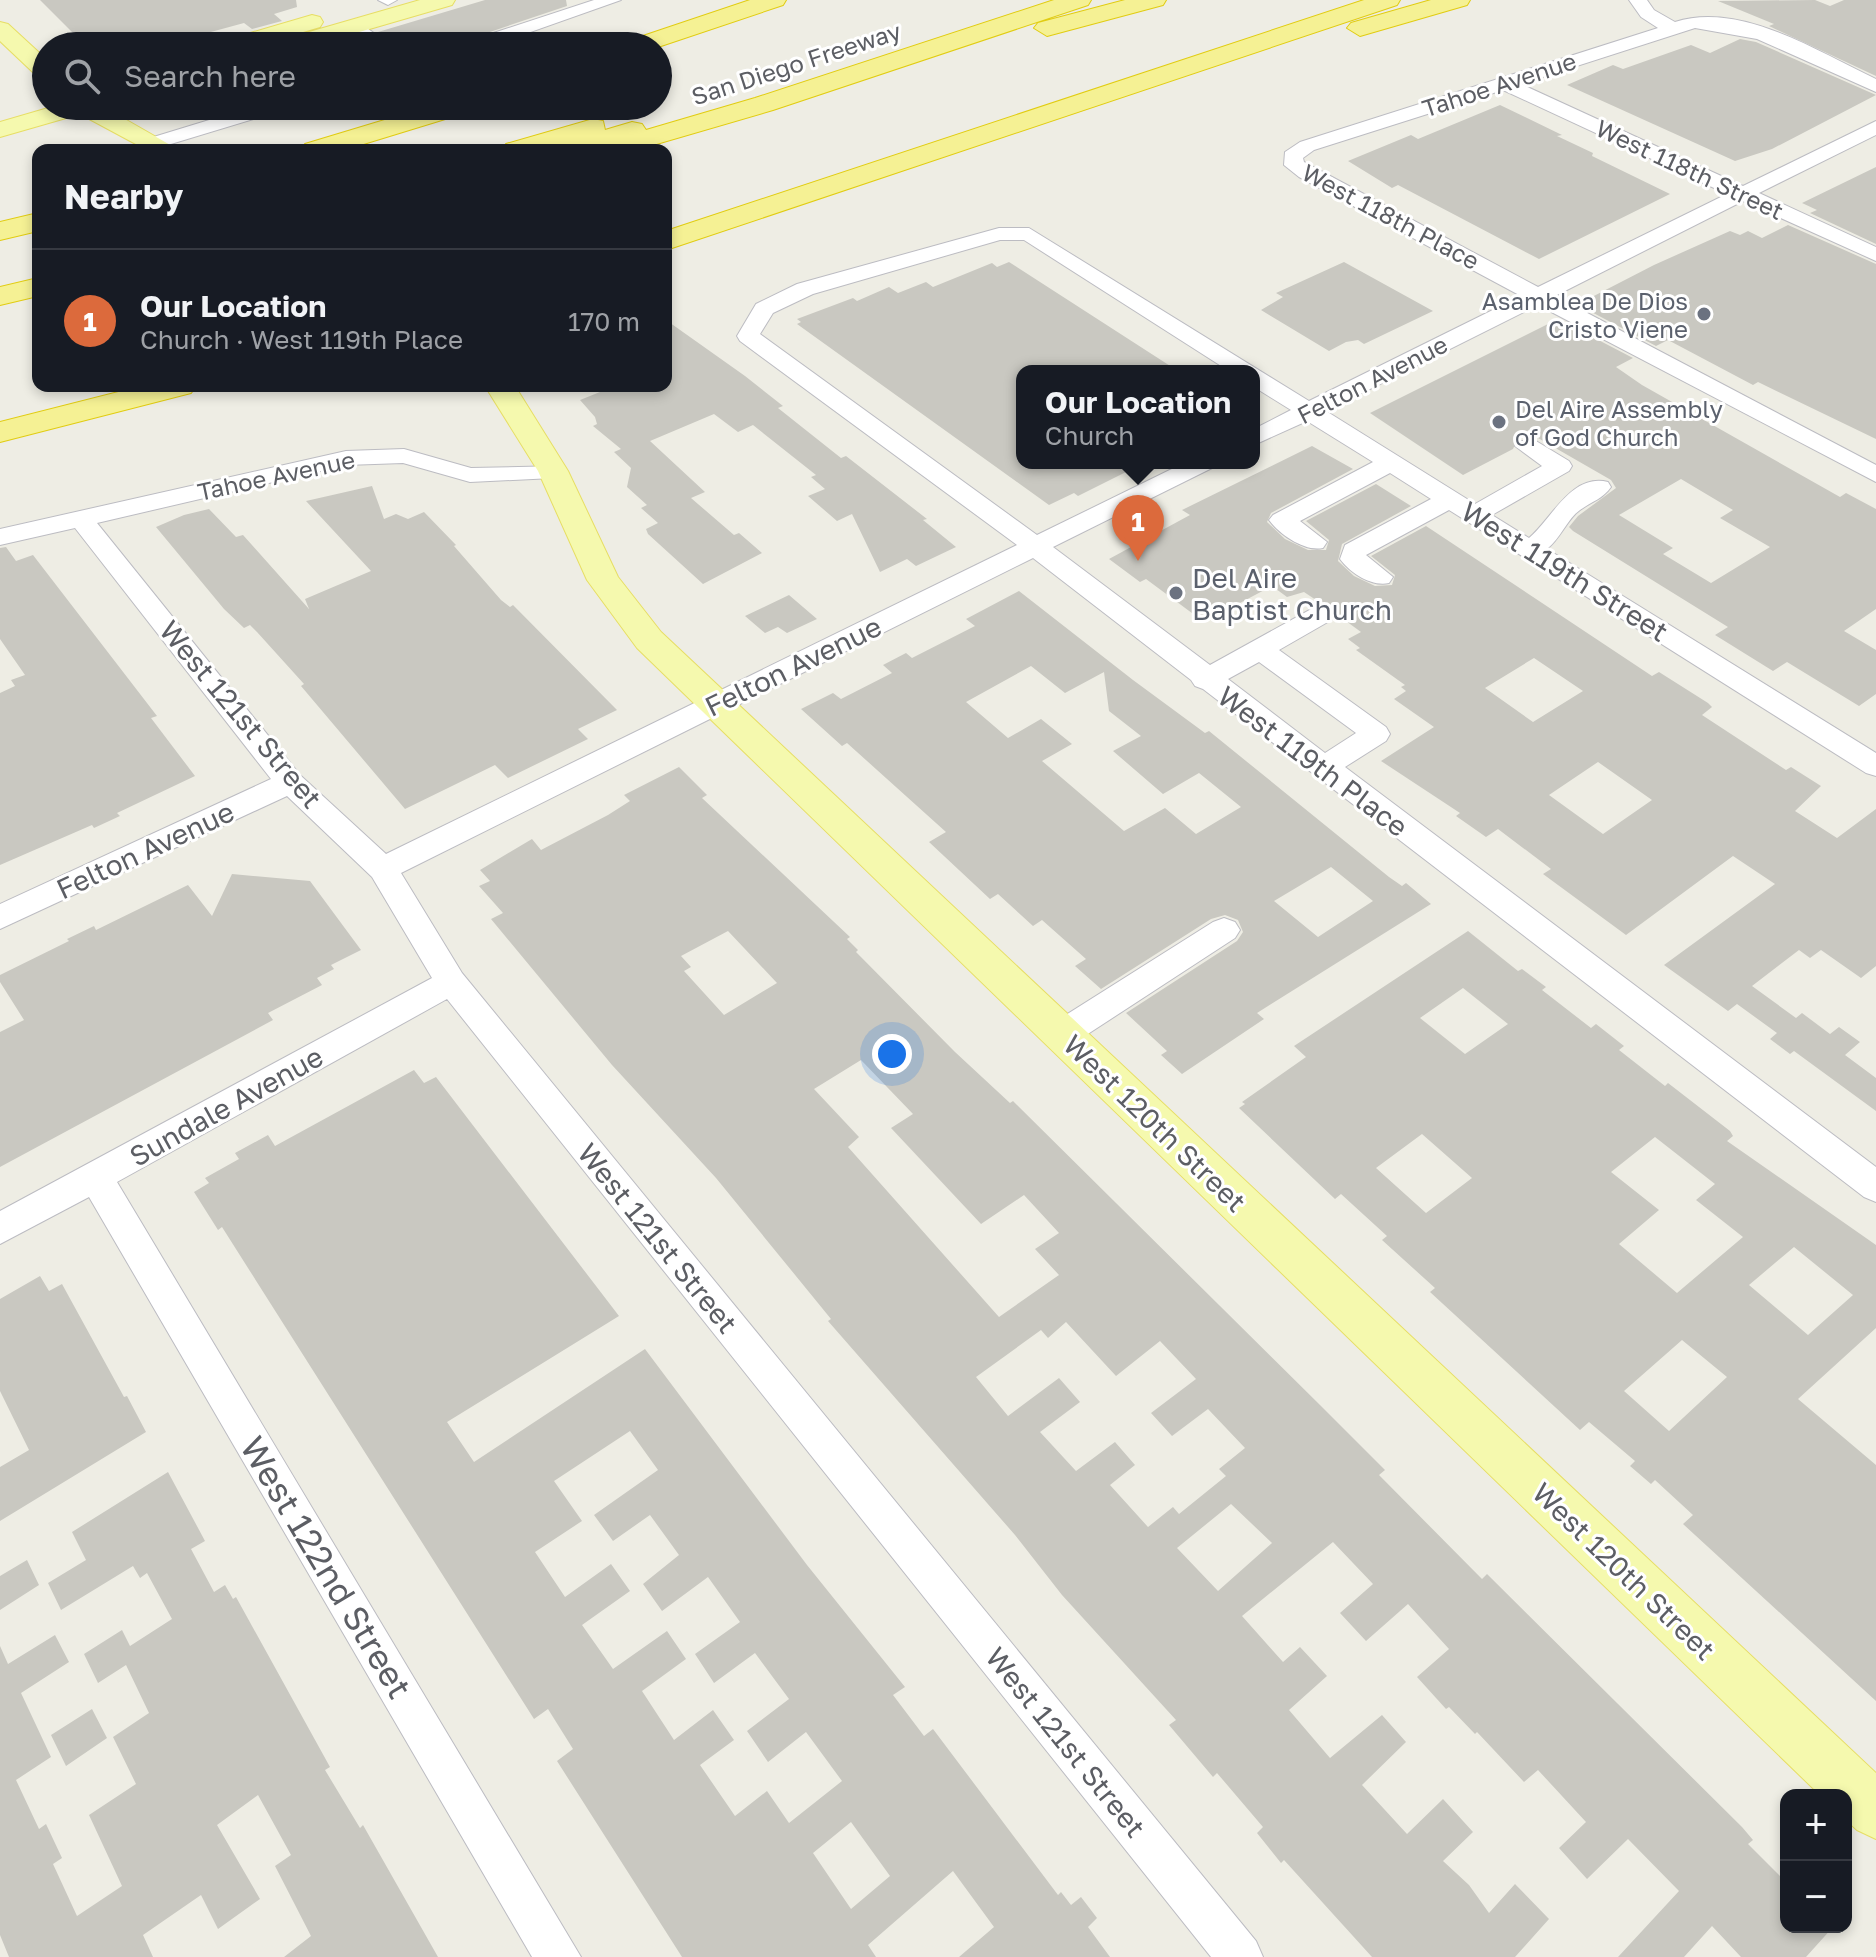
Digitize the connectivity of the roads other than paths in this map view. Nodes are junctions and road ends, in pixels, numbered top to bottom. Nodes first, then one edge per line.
1 (388, 0) edge
2 (444, 0) edge
3 (612, 0) edge
4 (774, 0) edge
5 (1038, 0) edge
6 (1079, 0) edge
7 (1114, 0) edge
8 (1154, 0) edge
9 (1388, 0) edge
10 (1458, 0) edge
11 (1638, 0) edge
12 (357, 26) junction
13 (1672, 28) junction
14 (0, 29) edge
15 (279, 32) edge
16 (336, 32) edge
17 (365, 32) edge
18 (515, 32) edge
19 (672, 34) edge
20 (1002, 39) junction
21 (32, 59) edge
22 (1504, 83) junction
23 (1876, 86) edge
24 (32, 104) edge
25 (0, 113) edge
26 (672, 117) edge
27 (34, 120) edge
28 (109, 120) edge
29 (236, 120) edge
30 (413, 120) edge
31 (618, 120) edge
32 (661, 120) edge
33 (1876, 127) edge
34 (0, 130) edge
35 (974, 139) junction
36 (154, 144) edge
37 (168, 144) edge
38 (335, 144) edge
39 (536, 144) edge
40 (586, 144) edge
41 (627, 144) edge
42 (672, 145) edge
43 (1292, 156) joint
44 (1743, 194) junction
45 (32, 223) edge
46 (0, 231) edge
47 (672, 239) edge
48 (1876, 255) edge
49 (32, 274) edge
50 (0, 282) edge
51 (32, 288) edge
52 (1540, 295) junction
53 (0, 296) edge
54 (32, 296) edge
55 (0, 304) edge
56 (32, 312) edge
57 (0, 320) edge
58 (1236, 365) edge
59 (1260, 381) edge
60 (157, 392) edge
61 (504, 392) edge
62 (1307, 412) junction
63 (0, 432) edge
64 (1260, 435) edge
65 (1527, 446) dead end
66 (1391, 463) junction
67 (1191, 469) edge
68 (553, 471) junction
69 (1876, 475) edge
70 (1599, 487) dead end
71 (1450, 499) junction
72 (1475, 514) junction
73 (81, 519) junction
74 (0, 537) edge
75 (1314, 542) dead end
76 (1033, 546) junction
77 (1531, 549) junction
78 (1380, 577) dead end
79 (1324, 613) dead end
80 (1260, 649) junction
81 (1205, 680) junction
82 (715, 704) junction
83 (1876, 766) edge
84 (1322, 768) junction
85 (290, 782) junction
86 (383, 869) junction
87 (0, 917) edge
88 (1224, 930) dead end
89 (451, 982) junction
90 (1062, 1034) junction
91 (96, 1177) junction
92 (1876, 1187) edge
93 (0, 1229) edge
94 (1876, 1811) edge
95 (558, 1957) edge
96 (1240, 1957) edge

1 - 15 main road
2 - 12 main road
3 - 18 street
4 - 19 highway
5 - 26 highway
6 - 41 highway
7 - 20 highway, San Diego Freeway
8 - 20 highway
9 - 35 highway
10 - 35 highway
11 - 13 street
12 - 16 main road
12 - 17 street
13 - 22 street, Tahoe Avenue
13 - 23 street, Tahoe Avenue
14 - 21 main road
20 - 42 highway, San Diego Freeway
22 - 43 street, Tahoe Avenue
22 - 44 street, West 118th Street
24 - 25 main road
27 - 34 main road
28 - 36 main road
29 - 37 street
30 - 38 highway
31 - 39 highway, San Diego Freeway
32 - 40 highway
33 - 44 street, Felton Avenue
35 - 47 highway
43 - 52 street, West 118th Place
44 - 48 street, West 118th Street
44 - 52 street, Felton Avenue
45 - 46 highway
49 - 50 highway
51 - 53 highway
52 - 62 street, Felton Avenue
52 - 69 street, West 118th Place
54 - 55 highway
56 - 57 highway
58 - 76 street, West 119th Place
59 - 62 street, West 119th Street
60 - 63 highway
61 - 68 main road, West 120th Street
62 - 64 street, Felton Avenue
62 - 66 street, West 119th Street
65 - 72 street
66 - 71 street, West 119th Street
66 - 75 street
67 - 76 street, Felton Avenue
68 - 73 street, Tahoe Avenue
68 - 82 main road, West 120th Street
70 - 77 street
71 - 72 street, West 119th Street
71 - 78 street
72 - 77 street, West 119th Street
73 - 74 street, Tahoe Avenue
73 - 85 street, West 121st Street
76 - 81 street, West 119th Place
76 - 82 street, Felton Avenue
77 - 83 street, West 119th Street
79 - 80 street
80 - 81 street
80 - 84 street
81 - 84 street, West 119th Place
82 - 86 street, Felton Avenue
82 - 90 main road, West 120th Street
84 - 92 street, West 119th Place
85 - 86 street, West 121st Street
85 - 87 street, Felton Avenue
86 - 89 street, West 121st Street
88 - 90 street
89 - 91 street, Sundale Avenue
89 - 96 street, West 121st Street
90 - 94 main road, West 120th Street
91 - 93 street, Sundale Avenue
91 - 95 street, West 122nd Street

